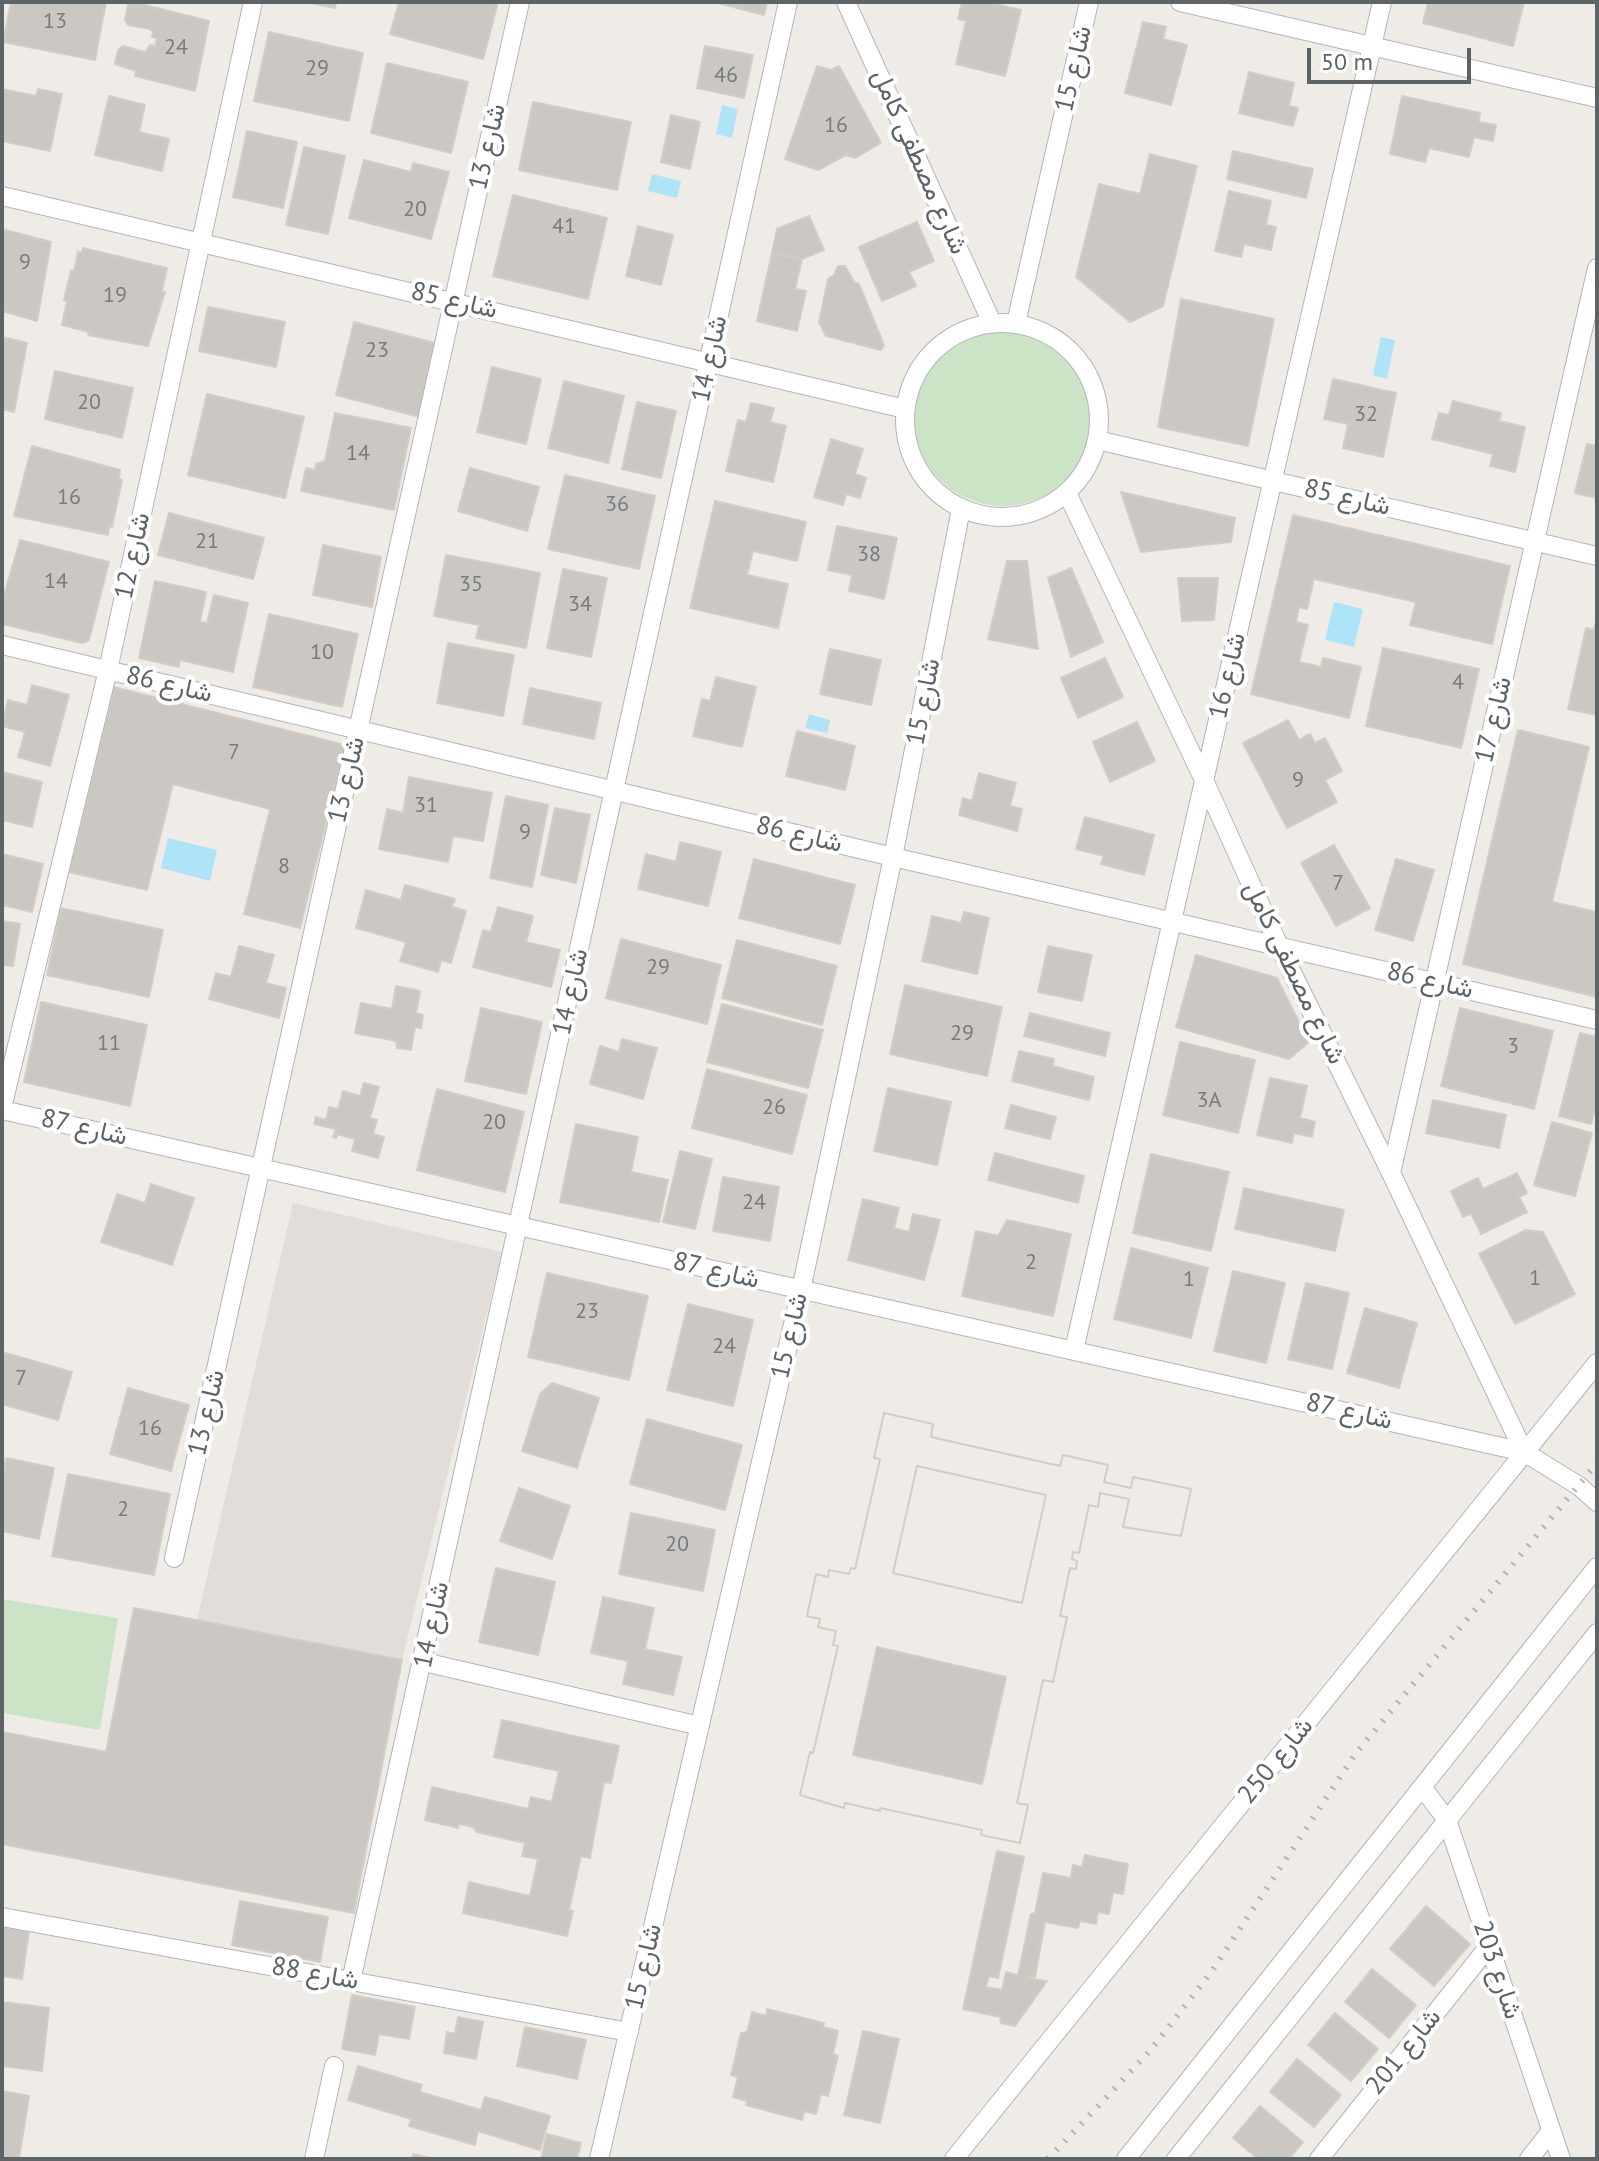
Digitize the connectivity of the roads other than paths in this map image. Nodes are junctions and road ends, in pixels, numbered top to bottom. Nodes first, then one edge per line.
1 (253, 2) edge
2 (520, 2) edge
3 (788, 2) edge
4 (846, 2) edge
5 (1089, 2) edge
6 (1180, 2) edge
7 (1382, 2) edge
8 (1371, 47) junction
9 (1597, 98) edge
10 (2, 196) edge
11 (201, 244) junction
12 (1597, 268) edge
13 (453, 301) junction
14 (992, 323) junction
15 (1016, 323) junction
16 (709, 361) junction
17 (905, 409) junction
18 (1097, 440) junction
19 (1272, 481) junction
20 (1067, 493) junction
21 (961, 509) junction
22 (1535, 541) junction
23 (1597, 556) edge
24 (2, 645) edge
25 (108, 670) junction
26 (358, 730) junction
27 (1204, 780) junction
28 (615, 791) junction
29 (893, 857) junction
30 (1172, 922) junction
31 (1279, 946) junction
32 (1434, 982) junction
33 (1597, 1020) edge
34 (2, 1109) edge
35 (261, 1168) junction
36 (1391, 1173) junction
37 (519, 1226) junction
38 (801, 1290) junction
39 (1074, 1350) junction
40 (1597, 1363) edge
41 (1524, 1452) junction
42 (1597, 1502) edge
43 (174, 1558) dead end
44 (1597, 1567) edge
45 (1597, 1633) edge
46 (424, 1662) junction
47 (700, 1726) junction
48 (1422, 1787) junction
49 (1447, 1820) junction
50 (2, 1917) edge
51 (1489, 1946) junction
52 (351, 1981) junction
53 (629, 2032) junction
54 (334, 2066) dead end
55 (1551, 2131) junction
56 (314, 2159) edge
57 (599, 2159) edge
58 (954, 2159) edge
59 (1126, 2159) edge
60 (1176, 2159) edge
61 (1319, 2159) edge
62 (1529, 2159) edge
63 (1561, 2159) edge

1 - 11 street, شارع 12
2 - 13 street, شارع 13
3 - 16 street, شارع 14
4 - 14 street, شارع مصطفى كامل
5 - 15 street, شارع 15
6 - 8 street
7 - 8 street, شارع 16
8 - 9 street
8 - 19 street, شارع 16
10 - 11 street, شارع 85
11 - 13 street, شارع 85
11 - 25 street, شارع 12
12 - 22 street, شارع 17
13 - 16 street, شارع 85
13 - 26 street, شارع 13
14 - 15 street
14 - 17 street
15 - 18 street
16 - 17 street, شارع 85
16 - 28 street, شارع 14
17 - 21 street
18 - 19 street, شارع 85
18 - 20 street
19 - 22 street, شارع 85
19 - 27 street, شارع 16
20 - 21 street
20 - 27 street, شارع مصطفى كامل
21 - 29 street, شارع 15
22 - 23 street, شارع 85
22 - 32 street, شارع 17
24 - 25 street, شارع 86
25 - 26 street, شارع 86
25 - 34 street, شارع 12
26 - 28 street, شارع 86
26 - 35 street, شارع 13
27 - 30 street, شارع 16
27 - 31 street, شارع مصطفى كامل
28 - 29 street, شارع 86
28 - 37 street, شارع 14
29 - 30 street, شارع 86
29 - 38 street, شارع 15
30 - 31 street, شارع 86
30 - 39 street, شارع 16
31 - 32 street, شارع 86
31 - 36 street, شارع مصطفى كامل
32 - 33 street, شارع 86
32 - 36 street, شارع 17
34 - 35 street, شارع 87
35 - 37 street, شارع 87
35 - 43 street, شارع 13
36 - 41 street, شارع مصطفى كامل
37 - 38 street, شارع 87
37 - 46 street, شارع 14
38 - 39 street, شارع 87
38 - 47 street, شارع 15
39 - 41 street, شارع 87
40 - 41 street, شارع 250
41 - 42 street
41 - 58 street, شارع 250
44 - 48 street
45 - 49 street
46 - 47 street
46 - 52 street, شارع 14
47 - 53 street, شارع 15
48 - 49 street, شارع 203
48 - 59 street
49 - 51 street, شارع 203
49 - 60 street
50 - 52 street, شارع 88
51 - 55 street, شارع 203
51 - 61 street, شارع 201
52 - 53 street, شارع 88
53 - 57 street, شارع 15
54 - 56 street
55 - 62 street
55 - 63 street, شارع 203

